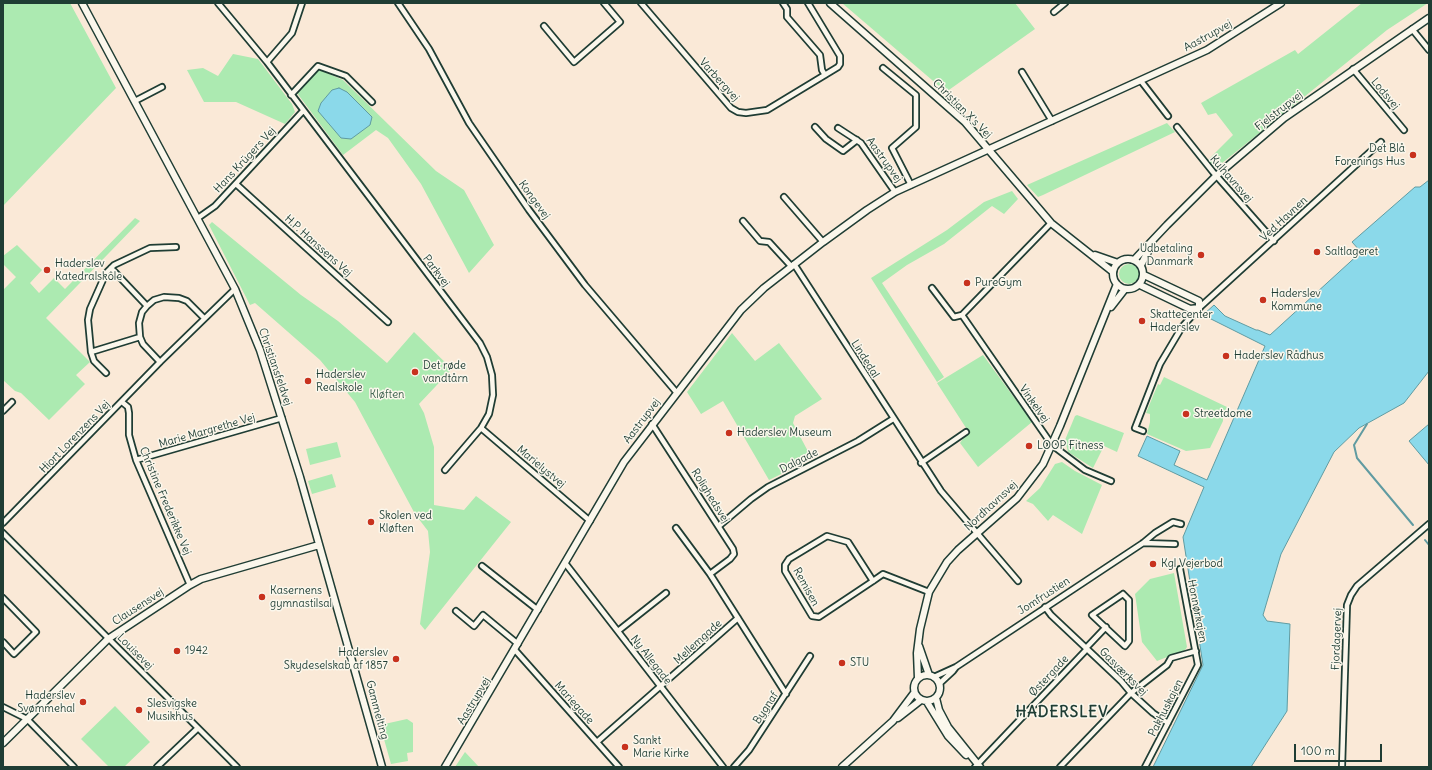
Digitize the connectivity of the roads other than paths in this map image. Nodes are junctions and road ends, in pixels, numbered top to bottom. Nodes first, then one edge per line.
1 (82, 3) edge
2 (218, 3) edge
3 (302, 3) edge
4 (398, 3) edge
5 (604, 3) edge
6 (641, 3) edge
7 (782, 3) edge
8 (808, 3) edge
9 (830, 3) edge
10 (1065, 3) edge
11 (1280, 3) edge
12 (1054, 12) dead end
13 (1429, 18) edge
14 (544, 26) dead end
15 (1412, 29) junction
16 (1429, 50) edge
17 (267, 62) junction
18 (883, 68) dead end
19 (1353, 69) junction
20 (1022, 72) dead end
21 (825, 75) junction
22 (1141, 81) junction
23 (162, 86) dead end
24 (291, 94) junction
25 (135, 101) junction
26 (372, 102) dead end
27 (303, 112) junction
28 (1168, 116) dead end
29 (1052, 121) junction
30 (815, 127) dead end
31 (1177, 127) dead end
32 (838, 128) dead end
33 (1404, 130) dead end
34 (857, 140) junction
35 (1381, 142) dead end
36 (988, 149) junction
37 (1216, 176) junction
38 (236, 184) junction
39 (911, 185) junction
40 (895, 192) junction
41 (784, 197) dead end
42 (198, 218) junction
43 (743, 221) dead end
44 (1051, 223) junction
45 (1156, 238) junction
46 (1274, 241) junction
47 (823, 242) junction
48 (176, 247) dead end
49 (1090, 253) junction
50 (1134, 260) junction
51 (1118, 263) junction
52 (793, 265) junction
53 (1141, 266) junction
54 (111, 268) junction
55 (1114, 272) junction
56 (1144, 275) junction
57 (1117, 284) junction
58 (1140, 285) junction
59 (932, 288) dead end
60 (235, 289) junction
61 (1125, 289) junction
62 (147, 306) junction
63 (1199, 308) junction
64 (1107, 312) junction
65 (962, 315) junction
66 (204, 318) junction
67 (388, 322) dead end
68 (140, 337) junction
69 (91, 352) junction
70 (160, 362) junction
71 (106, 373) dead end
72 (677, 393) junction
73 (12, 402) dead end
74 (122, 402) junction
75 (3, 411) edge
76 (282, 418) junction
77 (893, 419) junction
78 (652, 424) junction
79 (481, 428) junction
80 (1143, 431) dead end
81 (966, 432) dead end
82 (1052, 445) junction
83 (136, 460) junction
84 (921, 464) junction
85 (445, 470) dead end
86 (1112, 481) dead end
87 (590, 521) junction
88 (3, 524) edge
89 (1181, 524) dead end
90 (1429, 524) edge
91 (719, 526) junction
92 (676, 528) dead end
93 (3, 533) edge
94 (976, 534) junction
95 (1143, 543) junction
96 (1175, 544) dead end
97 (319, 545) junction
98 (565, 563) junction
99 (482, 566) dead end
100 (1180, 569) dead end
101 (710, 574) junction
102 (874, 581) junction
103 (1018, 581) dead end
104 (190, 585) junction
105 (928, 592) junction
106 (666, 593) dead end
107 (3, 598) edge
108 (1045, 607) junction
109 (538, 610) junction
110 (456, 611) dead end
111 (738, 618) junction
112 (1106, 627) junction
113 (618, 631) junction
114 (108, 639) junction
115 (3, 642) edge
116 (919, 646) junction
117 (517, 647) junction
118 (1086, 649) junction
119 (1196, 651) junction
120 (810, 656) dead end
121 (352, 657) joint
122 (1197, 657) joint
123 (956, 666) junction
124 (931, 676) junction
125 (918, 678) junction
126 (939, 684) junction
127 (661, 686) junction
128 (914, 693) junction
129 (786, 694) junction
130 (1131, 694) junction
131 (936, 698) junction
132 (924, 701) junction
133 (3, 707) edge
134 (27, 719) junction
135 (893, 721) junction
136 (1168, 723) junction
137 (198, 728) junction
138 (598, 742) junction
139 (3, 744) edge
140 (976, 765) edge
141 (74, 767) edge
142 (157, 767) edge
143 (237, 767) edge
144 (382, 767) edge
145 (445, 767) edge
146 (619, 767) edge
147 (723, 767) edge
148 (734, 767) edge
149 (842, 767) edge
150 (1060, 767) edge
151 (1145, 767) edge
152 (1342, 767) edge

1 - 25 street, Christiansfeldvej
2 - 17 street, Parkvej
3 - 17 street
4 - 72 street, Kongevej
5 - 14 street
6 - 21 street, Varbergvej
7 - 21 street
8 - 21 street, Varbergvej
9 - 36 street, Christian X's Vej
10 - 12 street
11 - 22 street, Aastrupvej
13 - 15 street, Fjelstrupvej
15 - 16 street
15 - 19 street, Fjelstrupvej
17 - 24 street, Parkvej
18 - 39 street, Aastrupvej
19 - 33 street, Lodsvej
19 - 37 street, Fjelstrupvej
20 - 29 street
22 - 28 street
22 - 29 street, Aastrupvej
23 - 25 street
24 - 26 street
24 - 27 street, Parkvej
25 - 42 street, Christiansfeldvej
27 - 38 street, Hans Krügers Vej
27 - 79 street, Parkvej
29 - 36 street, Aastrupvej
30 - 34 street, Aastrupvej
31 - 37 street, Kulhavnsvej
32 - 34 street, Aastrupvej
34 - 40 street, Aastrupvej
35 - 46 street, Ved Havnen
36 - 39 street, Aastrupvej
36 - 44 street, Christian X's Vej
37 - 45 street, Fjelstrupvej
37 - 46 street, Kulhavnsvej
38 - 42 street, Hans Krügers Vej
38 - 67 street, H.P. Hanssens Vej
39 - 40 street, Aastrupvej
40 - 47 street, Aastrupvej
41 - 47 street
42 - 60 street, Christiansfeldvej
43 - 52 street
44 - 49 street, Christian X's Vej
44 - 65 street
45 - 50 street, Fjelstrupvej
45 - 53 street, Fjelstrupvej
46 - 63 street, Ved Havnen
47 - 52 street, Aastrupvej
48 - 54 street
49 - 51 street, Christian X's Vej
49 - 55 street, Christian X's Vej
50 - 51 street
50 - 53 street
51 - 55 street
52 - 72 street, Aastrupvej
52 - 77 street, Lindedal
53 - 56 street
54 - 62 street
54 - 69 street
55 - 57 street
56 - 58 street
56 - 63 street
57 - 61 street
57 - 64 street, Nordhavnsvej
58 - 61 street
58 - 63 street
59 - 65 street, Vinkelvej
60 - 66 street, Hiort Lorenzens Vej
60 - 76 street, Christiansfeldvej
61 - 64 street, Nordhavnsvej
62 - 66 street
62 - 68 street
63 - 80 street
64 - 82 street, Nordhavnsvej
65 - 82 street, Vinkelvej
66 - 70 street, Hiort Lorenzens Vej
68 - 69 street
68 - 70 street
69 - 71 street
70 - 74 street, Hiort Lorenzens Vej
72 - 78 street, Aastrupvej
73 - 75 street
74 - 83 street, Christine Frederikke Vej
74 - 88 street, Hiort Lorenzens Vej
76 - 83 street, Marie Margrethe Vej
76 - 97 street, Christiansfeldvej
77 - 84 street, Lindedal
77 - 91 street, Dalgade
78 - 87 street, Aastrupvej
78 - 91 street, Rolighedsvej
79 - 85 street, Parkvej
79 - 87 street, Marielystvej
81 - 84 street
82 - 86 street, Vinkelvej
82 - 94 street, Nordhavnsvej
83 - 104 street, Christine Frederikke Vej
84 - 94 street, Lindedal
87 - 98 street, Aastrupvej
89 - 95 street, Jomfrustien
90 - 152 street, Fjordagervej
91 - 101 street, Rolighedsvej
92 - 101 street
93 - 114 street, Louisevej
94 - 103 street, Lindedal
94 - 105 street, Nordhavnsvej
95 - 96 street
95 - 108 street, Jomfrustien
97 - 104 street, Clausensvej
97 - 121 street, Christiansfeldvej
98 - 109 street, Aastrupvej
98 - 113 street, Ny Allegade
99 - 109 street
100 - 119 street, Honnørkajen
101 - 111 street
102 - 102 street, Remisen
102 - 105 street, Remisen
104 - 114 street, Clausensvej
105 - 116 street, Nordhavnsvej
106 - 113 street
107 - 115 street
108 - 118 street, Gasværksvej
108 - 123 street, Jomfrustien
109 - 117 street, Aastrupvej
110 - 117 street
111 - 127 street, Mellemgade
111 - 129 street
112 - 112 street, Gasværksvej
112 - 118 street, Gasværksvej
113 - 127 street, Ny Allegade
114 - 134 street, Clausensvej
114 - 137 street, Louisevej
116 - 124 street, Nordhavnsvej
116 - 125 street, Nordhavnsvej
117 - 138 street, Mariegade
117 - 145 street, Aastrupvej
118 - 130 street, Gasværksvej
118 - 140 street, Østergade
119 - 122 street, Honnørkajen
119 - 130 street
120 - 129 street, Bygnaf
121 - 144 street, Gammelting
122 - 136 street, Pakhuskajen
123 - 124 street, Jomfrustien
123 - 126 street, Jomfrustien
124 - 125 street
124 - 126 street
125 - 128 street
126 - 131 street
127 - 138 street, Mellemgade
127 - 147 street, Ny Allegade
128 - 132 street
128 - 135 street
129 - 148 street, Bygnaf
130 - 136 street, Gasværksvej
130 - 150 street
131 - 132 street
131 - 140 street
132 - 135 street
132 - 140 street
133 - 134 street
134 - 139 street, Clausensvej
134 - 141 street
135 - 149 street
136 - 151 street, Pakhuskajen
137 - 142 street
137 - 143 street, Louisevej
138 - 146 street, Mariegade

